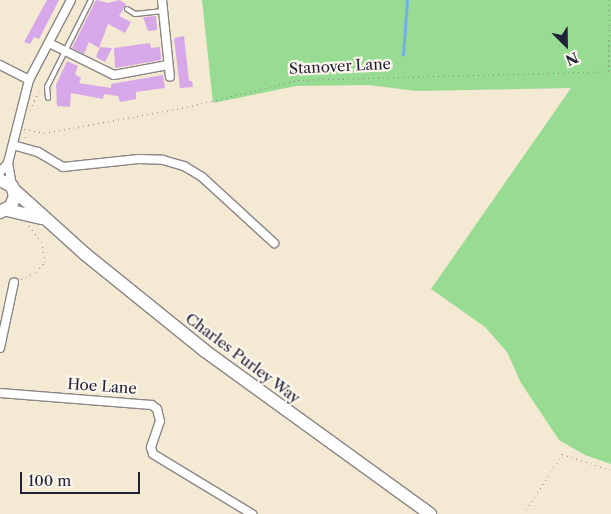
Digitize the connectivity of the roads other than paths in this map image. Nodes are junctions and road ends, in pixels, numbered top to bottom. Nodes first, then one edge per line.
1 (71, 0) edge
2 (91, 0) edge
3 (162, 0) edge
4 (127, 9) dead end
5 (163, 11) junction
6 (49, 43) junction
7 (64, 51) junction
8 (0, 65) edge
9 (168, 65) junction
10 (170, 77) dead end
11 (29, 80) junction
12 (48, 98) dead end
13 (13, 145) junction
14 (8, 163) junction
15 (0, 172) edge
16 (0, 180) edge
17 (13, 188) junction
18 (9, 211) edge
19 (45, 218) junction
20 (274, 243) dead end
21 (14, 282) road end
22 (0, 348) edge
23 (0, 393) edge
24 (252, 514) edge
25 (430, 514) edge

1 - 6 street
2 - 7 lane
3 - 5 street
4 - 5 lane
5 - 9 street
6 - 7 street
6 - 11 street
7 - 9 street
7 - 12 lane
8 - 11 street
9 - 10 street
11 - 13 street
13 - 14 street
13 - 20 street
14 - 15 street
14 - 17 street
16 - 17 main road, Charles Purley Way
17 - 18 main road
17 - 19 main road, Charles Purley Way
18 - 19 main road, Charles Purley Way
19 - 25 main road, Charles Purley Way
21 - 22 street
23 - 24 street, Hoe Lane

